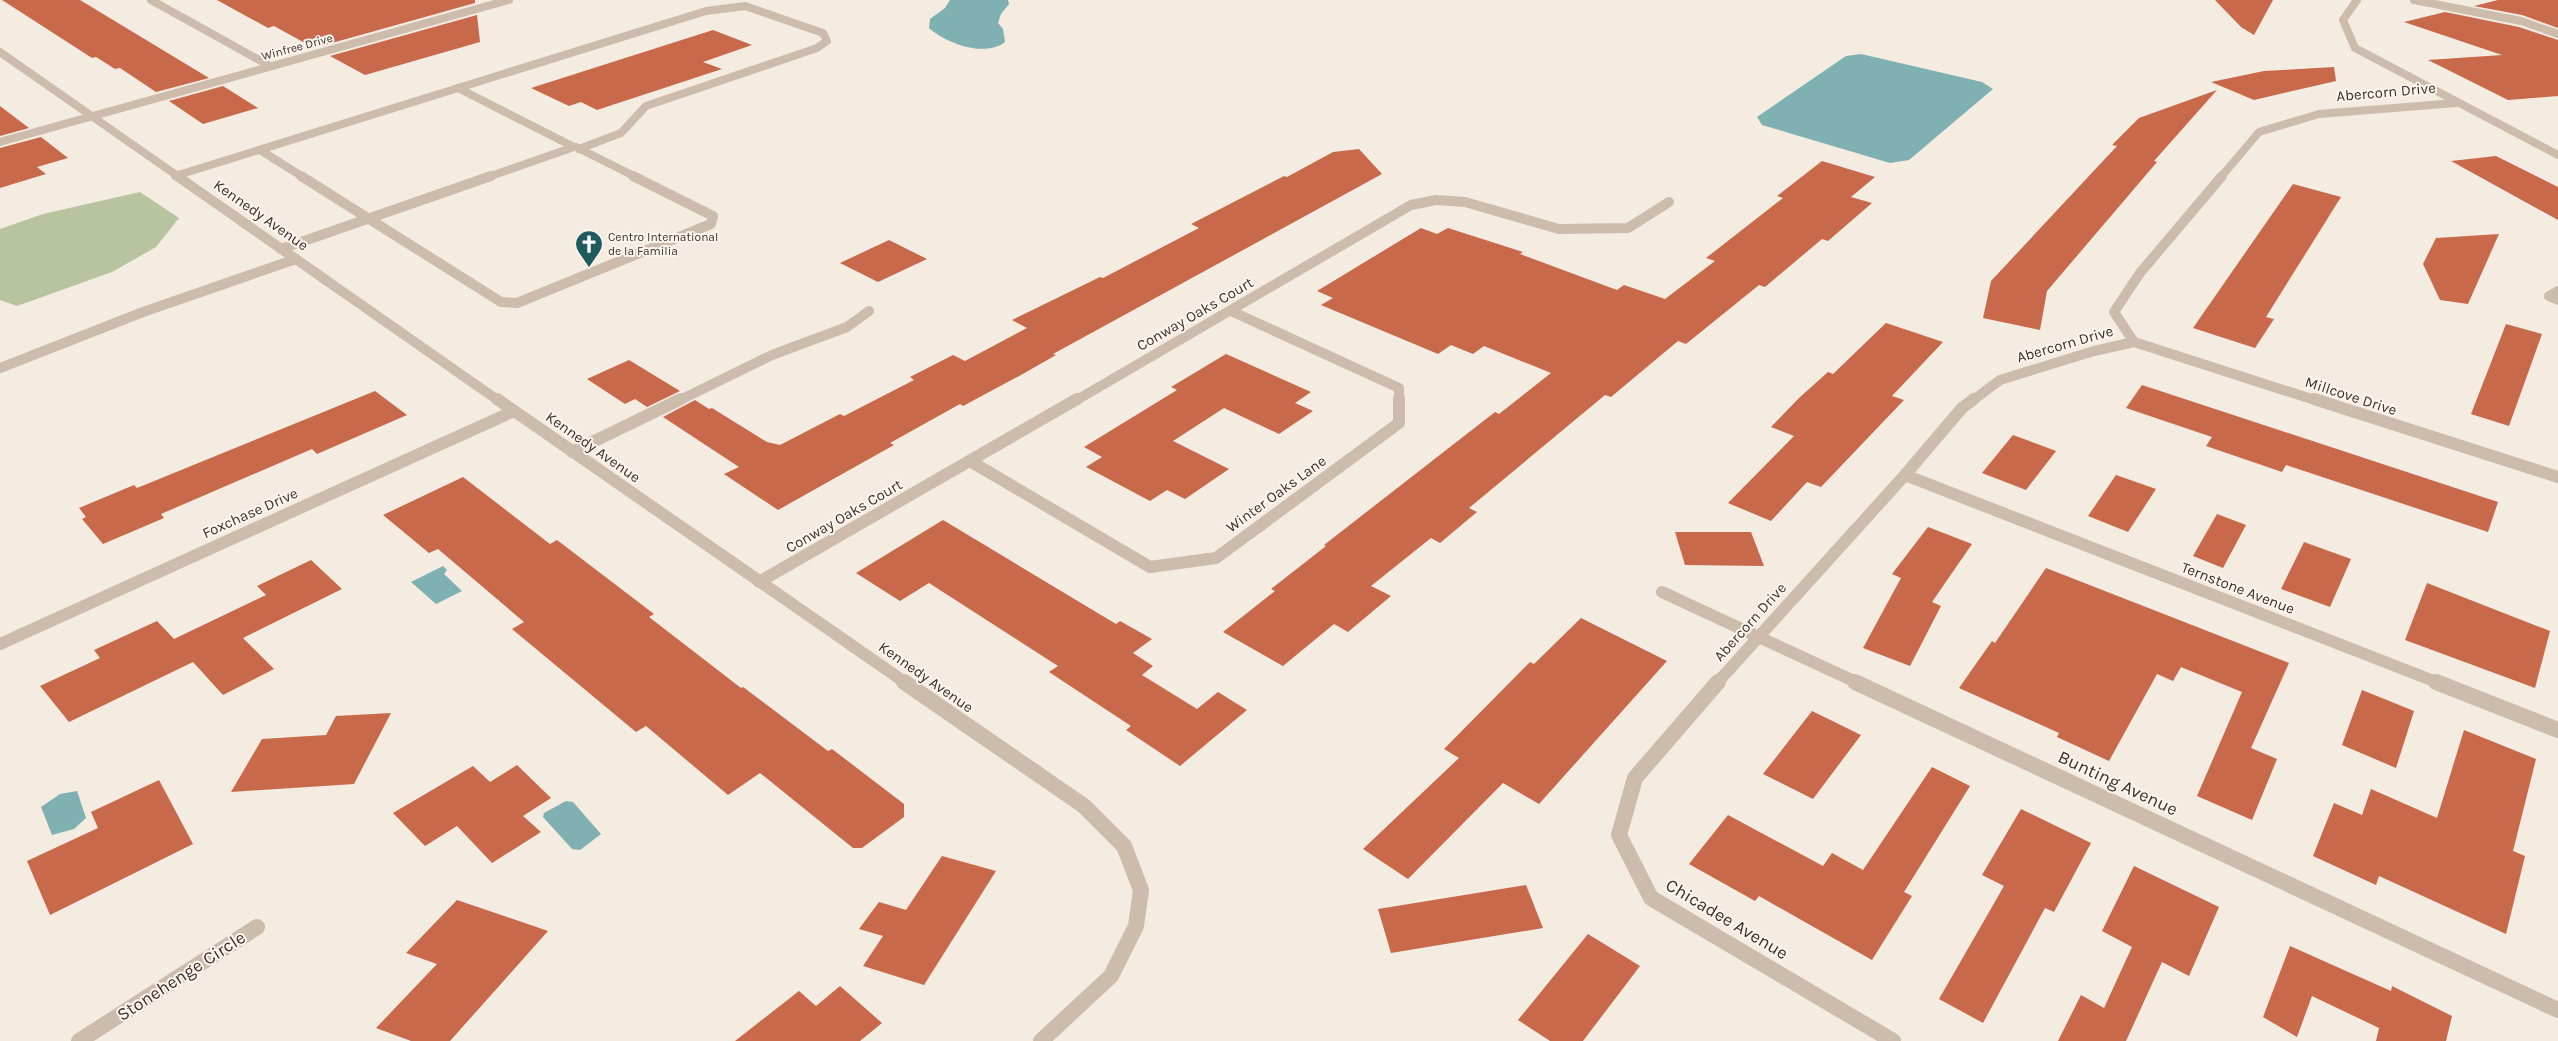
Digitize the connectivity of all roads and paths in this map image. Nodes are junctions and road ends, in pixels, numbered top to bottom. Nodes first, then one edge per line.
1 (151, 0) edge
2 (509, 0) edge
3 (2357, 0) edge
4 (2414, 0) edge
5 (2558, 34) edge
6 (0, 52) edge
7 (270, 66) junction
8 (458, 88) junction
9 (2456, 102) junction
10 (92, 117) junction
11 (0, 142) edge
12 (576, 148) junction
13 (260, 150) junction
14 (2558, 155) edge
15 (176, 176) junction
16 (1669, 202) dead end
17 (369, 218) junction
18 (281, 249) junction
19 (296, 259) junction
20 (2558, 291) edge
21 (2558, 300) edge
22 (869, 311) dead end
23 (1231, 311) junction
24 (2134, 342) junction
25 (0, 368) edge
26 (514, 411) junction
27 (572, 452) junction
28 (970, 461) junction
29 (1906, 475) junction
30 (2558, 477) edge
31 (759, 582) junction
32 (1662, 592) dead end
33 (1757, 637) junction
34 (0, 644) edge
35 (2558, 730) edge
36 (1636, 778) joint
37 (257, 927) dead end
38 (2558, 1010) edge
39 (79, 1041) edge
40 (1041, 1041) edge
41 (1893, 1041) edge

1 - 7 street
2 - 7 street, Winfree Drive
3 - 9 street, Abercorn Drive
4 - 5 street
6 - 10 street, Kennedy Avenue
7 - 10 street, Winfree Drive
8 - 12 street
8 - 12 street
8 - 13 street
9 - 14 street
9 - 24 street, Abercorn Drive
10 - 11 street, Winfree Drive
10 - 15 street, Kennedy Avenue
12 - 17 street
12 - 17 street
13 - 15 street
13 - 17 street
15 - 18 street, Kennedy Avenue
16 - 23 street, Conway Oaks Court
17 - 18 street
18 - 19 street, Kennedy Avenue
19 - 25 street
19 - 26 street, Kennedy Avenue
20 - 21 street
22 - 27 street
23 - 28 street, Conway Oaks Court
23 - 28 street, Winter Oaks Lane
24 - 29 street, Abercorn Drive
24 - 30 street, Millcove Drive
26 - 27 street, Kennedy Avenue
26 - 34 street, Foxchase Drive
27 - 31 street, Kennedy Avenue
28 - 31 street, Conway Oaks Court
29 - 33 street, Abercorn Drive
29 - 35 street, Ternstone Avenue
31 - 40 street, Kennedy Avenue
32 - 33 street, Bunting Avenue
33 - 36 street, Abercorn Drive
33 - 38 street, Bunting Avenue
36 - 41 street, Chicadee Avenue
37 - 39 street, Stonehenge Circle

